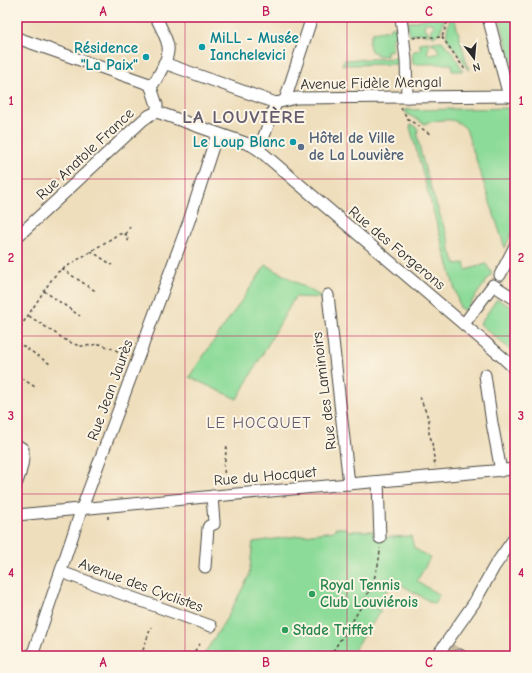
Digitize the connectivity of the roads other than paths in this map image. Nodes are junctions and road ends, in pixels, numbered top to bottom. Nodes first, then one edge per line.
1 (156, 17) edge
2 (312, 17) edge
3 (401, 17) edge
4 (488, 17) edge
5 (17, 38) edge
6 (165, 59) junction
7 (151, 87) junction
8 (512, 96) edge
9 (403, 97) junction
10 (280, 101) junction
11 (157, 112) junction
12 (217, 134) junction
13 (259, 150) junction
14 (17, 237) edge
15 (515, 246) edge
16 (500, 275) dead end
17 (328, 295) dead end
18 (515, 299) edge
19 (464, 324) junction
20 (515, 369) edge
21 (485, 375) dead end
22 (17, 445) edge
23 (515, 469) edge
24 (501, 471) junction
25 (17, 482) edge
26 (378, 482) junction
27 (349, 484) junction
28 (212, 496) junction
29 (82, 508) junction
30 (17, 515) edge
31 (515, 537) edge
32 (380, 538) road end
33 (205, 567) dead end
34 (60, 572) junction
35 (211, 626) dead end
36 (32, 656) edge
37 (437, 656) edge

1 - 6 street
2 - 10 street
3 - 9 street
4 - 8 street
5 - 7 street
6 - 7 street
6 - 10 street
7 - 11 street
8 - 9 street, Avenue Fidèle Mengal
9 - 10 street, Avenue Fidèle Mengal
10 - 13 street
11 - 12 street, Rue des Forgerons
11 - 14 street, Rue Anatole France
12 - 13 street, Rue des Forgerons
12 - 29 street, Rue Jean Jaurès
13 - 19 street, Rue des Forgerons
15 - 16 street
17 - 27 street, Rue des Laminoirs
18 - 19 street
19 - 20 street, Rue des Forgerons
21 - 24 street
22 - 25 street
23 - 24 street, Rue du Hocquet
24 - 26 street, Rue du Hocquet
26 - 27 street, Rue du Hocquet
26 - 32 street
27 - 28 street, Rue du Hocquet
28 - 29 street, Rue du Hocquet
28 - 33 street
29 - 30 street, Rue du Hocquet
29 - 34 street, Rue Jean Jaurès
31 - 37 street
34 - 35 street, Avenue des Cyclistes
34 - 36 street, Rue Jean Jaurès

